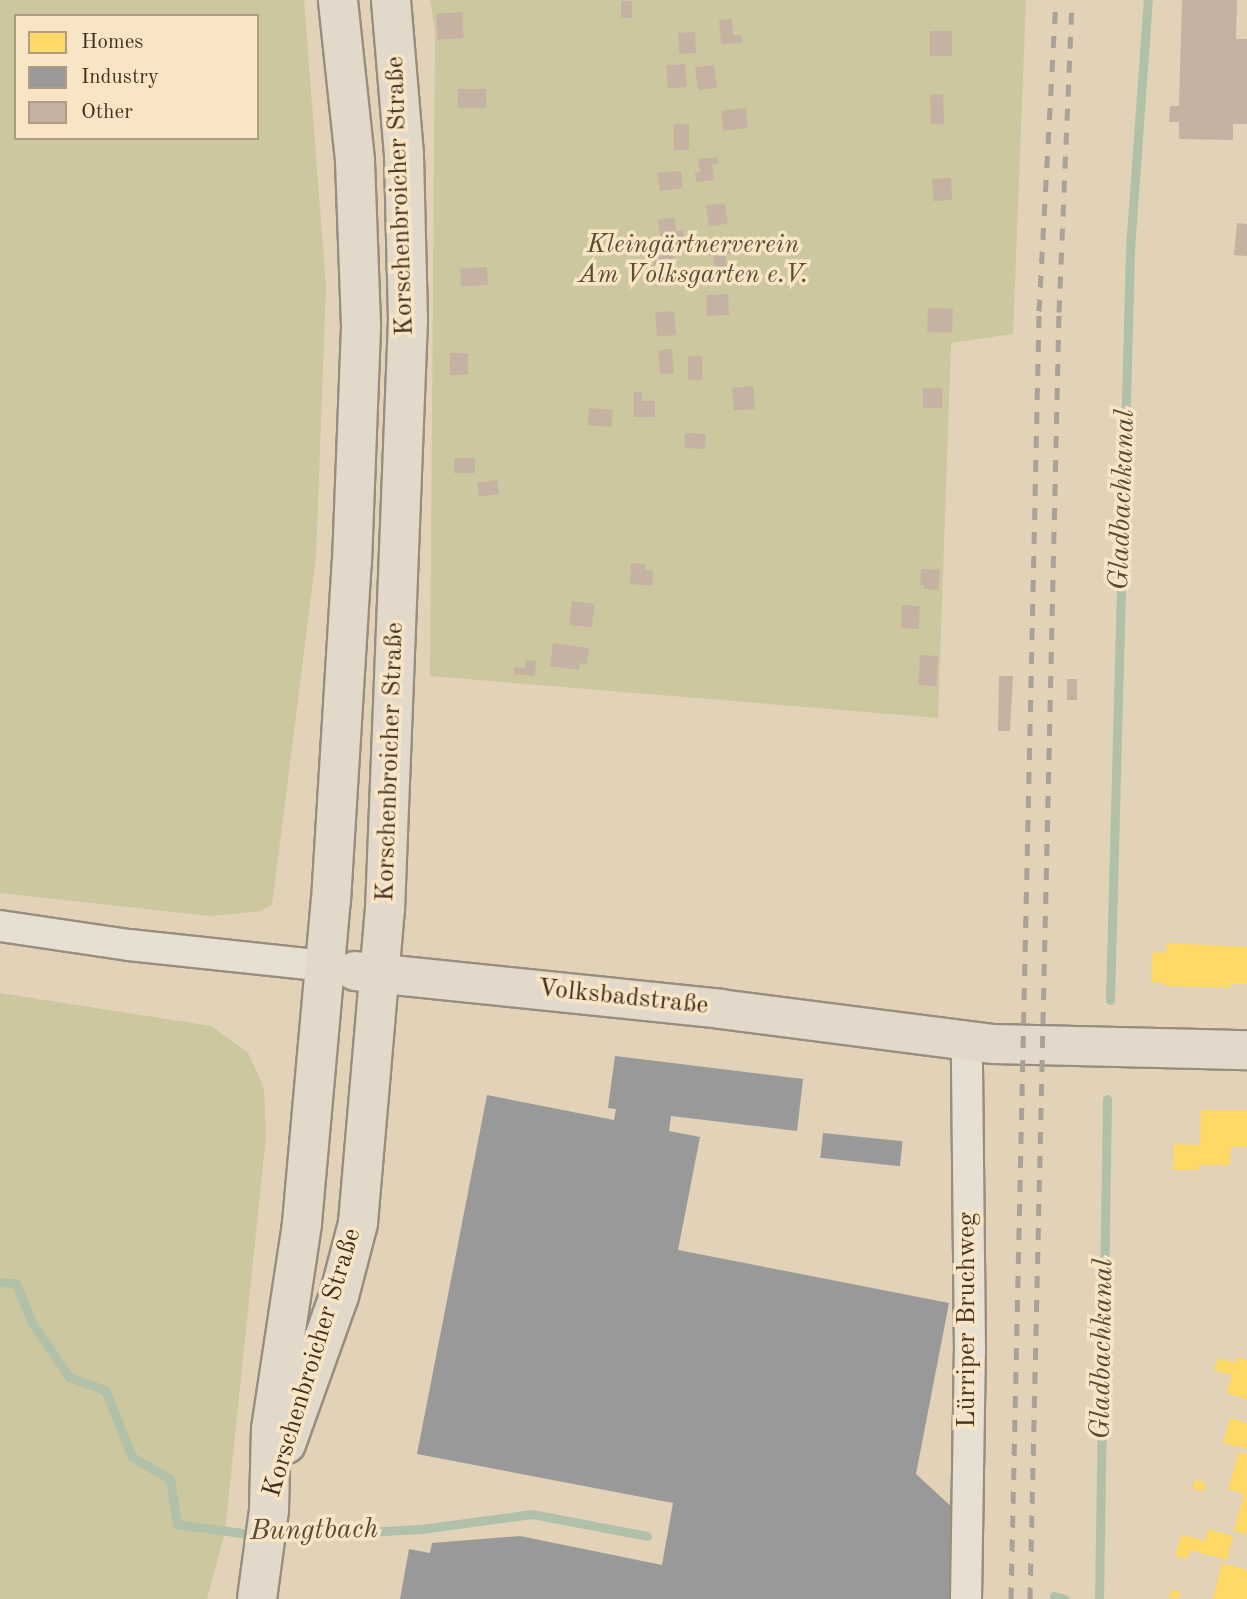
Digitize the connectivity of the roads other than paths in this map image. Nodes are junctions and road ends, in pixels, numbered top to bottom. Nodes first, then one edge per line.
1 (338, 0) edge
2 (391, 0) edge
3 (0, 926) edge
4 (325, 966) junction
5 (379, 974) junction
6 (967, 1041) junction
7 (1247, 1050) edge
8 (268, 1510) junction
9 (259, 1583) edge
10 (966, 1599) edge

1 - 4 main road, Korschenbroicher Straße
2 - 5 main road, Korschenbroicher Straße
3 - 4 street, Volksbadstraße
4 - 5 main road, Volksbadstraße
4 - 8 main road, Korschenbroicher Straße
5 - 6 main road, Volksbadstraße
5 - 8 main road, Korschenbroicher Straße
6 - 7 main road, Volksbadstraße
6 - 10 street, Lürriper Bruchweg
8 - 9 main road, Korschenbroicher Straße

